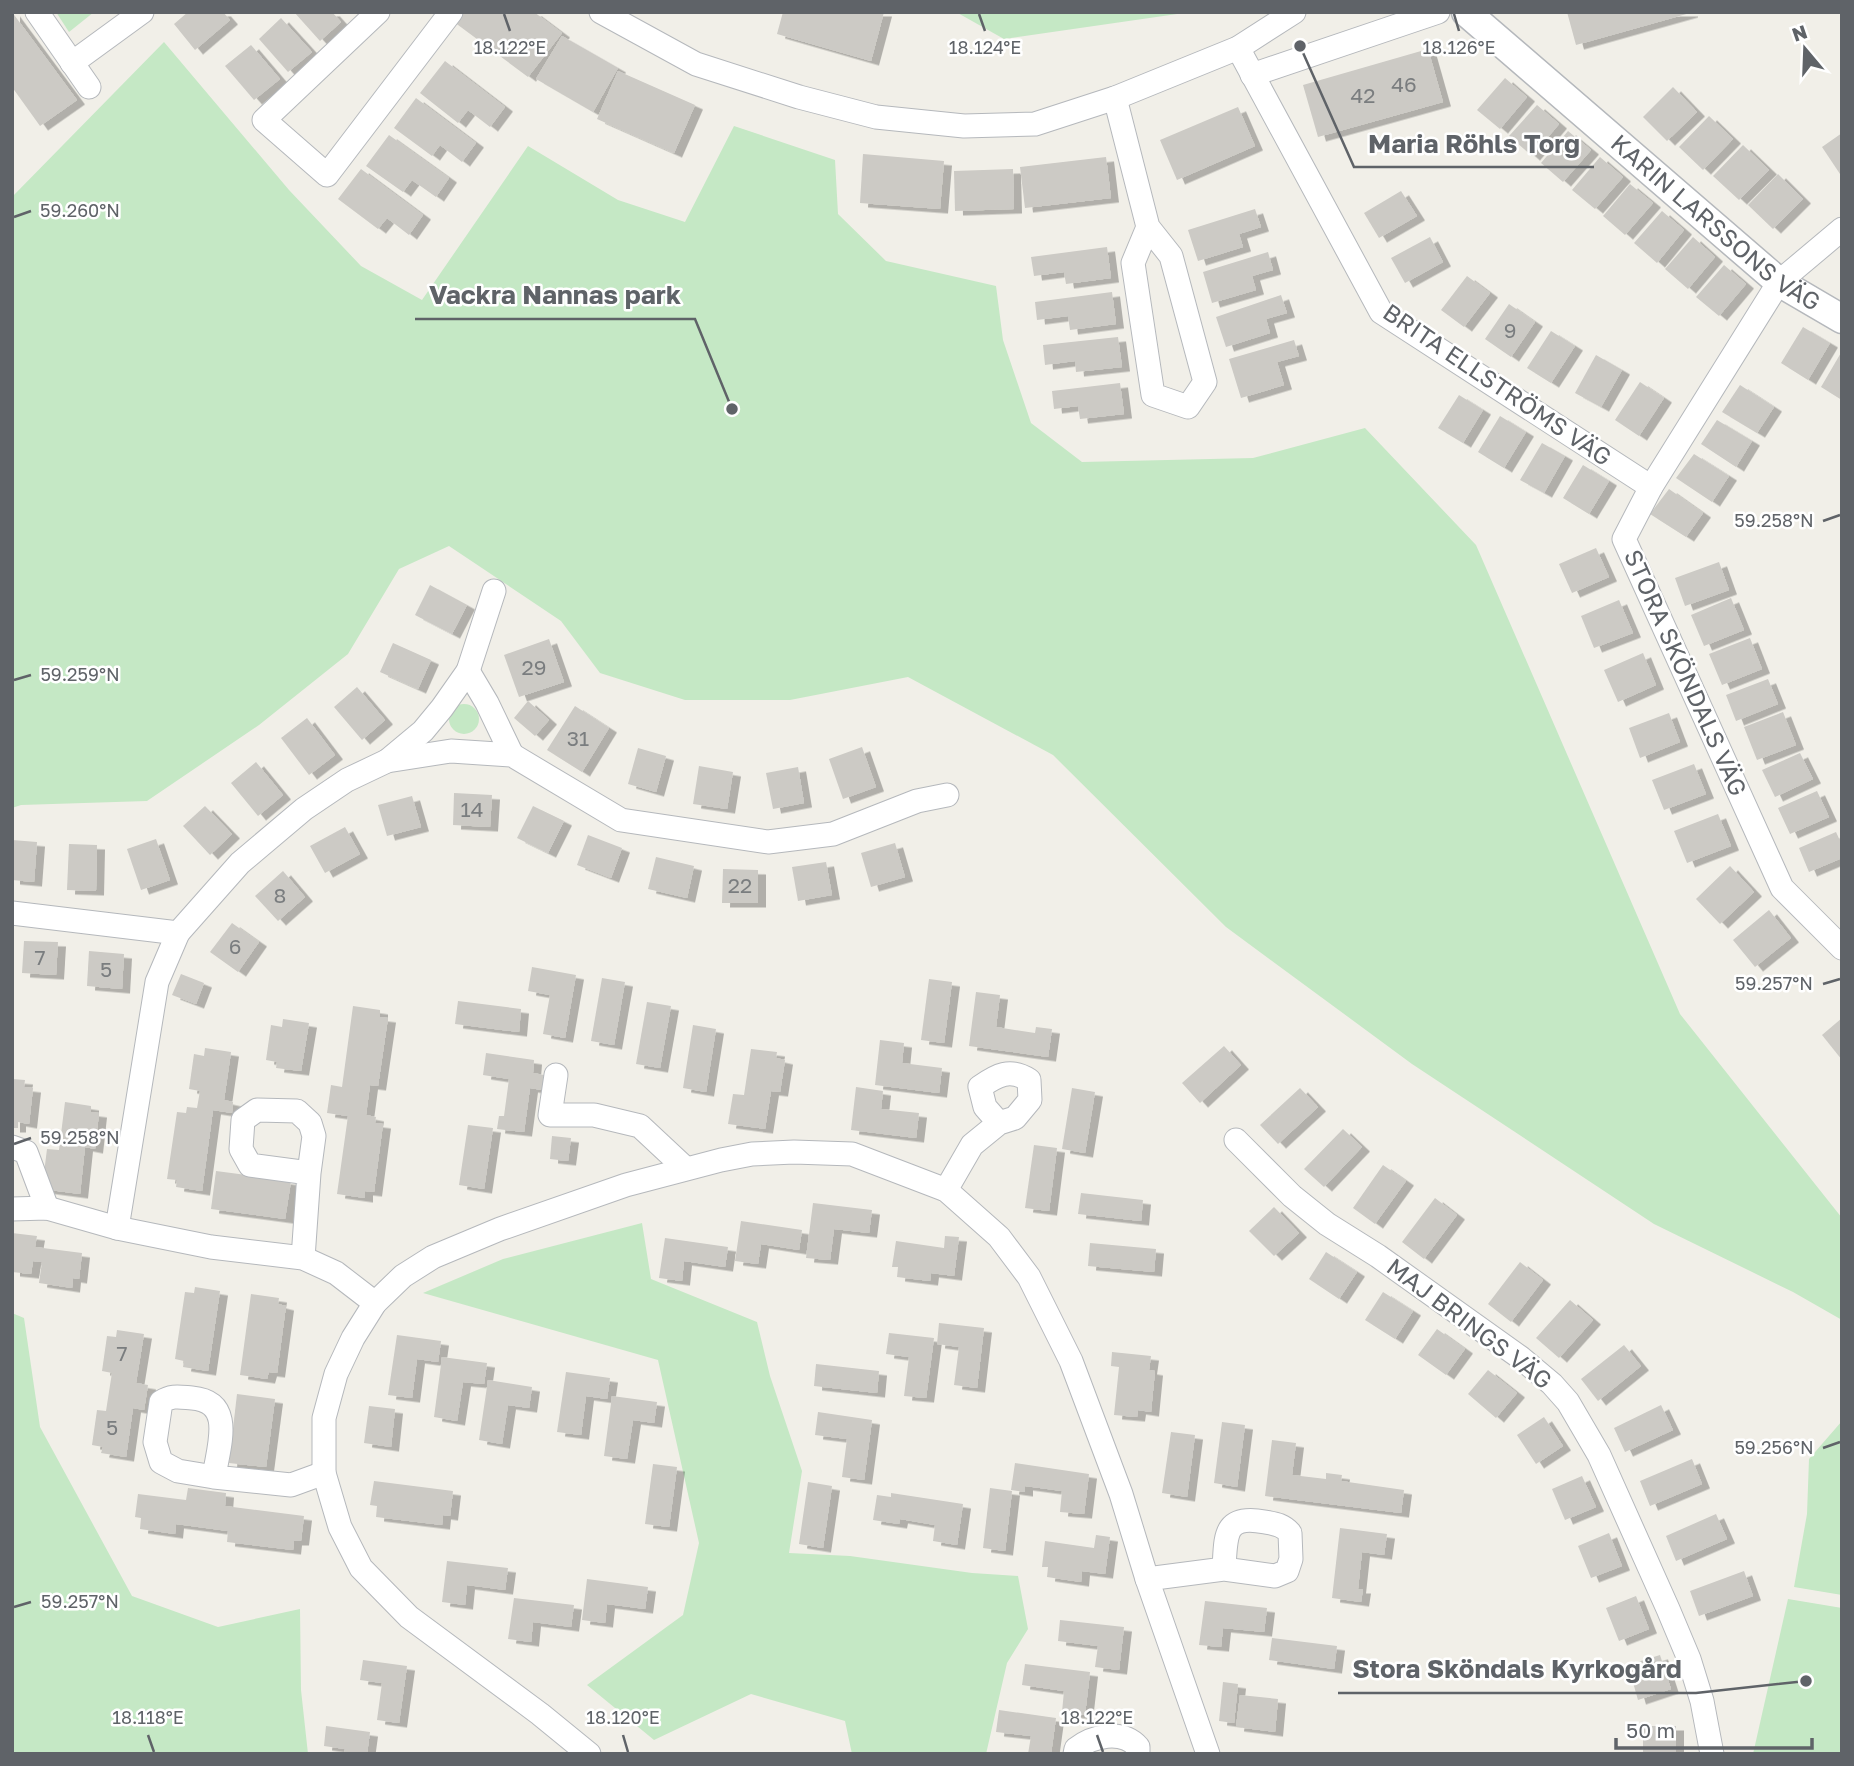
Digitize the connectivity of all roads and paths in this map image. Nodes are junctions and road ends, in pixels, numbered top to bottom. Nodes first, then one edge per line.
1 (37, 12) edge
2 (142, 12) edge
3 (378, 12) edge
4 (451, 12) edge
5 (601, 12) edge
6 (1294, 12) edge
7 (1438, 12) edge
8 (1473, 14) edge
9 (1238, 48) junction
10 (72, 63) junction
11 (1252, 75) junction
12 (89, 87) dead end
13 (1115, 98) junction
14 (1148, 227) junction
15 (1842, 229) edge
16 (1779, 282) junction
17 (1842, 319) edge
18 (1651, 487) junction
19 (494, 591) dead end
20 (468, 671) junction
21 (512, 755) junction
22 (387, 761) junction
23 (947, 795) dead end
24 (12, 913) edge
25 (1837, 932) edge
26 (178, 933) junction
27 (556, 1075) dead end
28 (999, 1123) dead end
29 (1236, 1140) dead end
30 (12, 1147) edge
31 (685, 1168) junction
32 (309, 1173) dead end
33 (946, 1190) junction
34 (47, 1208) junction
35 (12, 1209) edge
36 (117, 1228) junction
37 (303, 1258) junction
38 (375, 1303) junction
39 (324, 1473) junction
40 (214, 1477) dead end
41 (1224, 1569) dead end
42 (1147, 1579) junction
43 (589, 1754) edge
44 (1075, 1754) edge
45 (1138, 1754) edge
46 (1209, 1754) edge
47 (1712, 1754) edge

1 - 10 street
2 - 10 street
3 - 4 street
5 - 13 street
6 - 9 street
7 - 11 street
8 - 16 street, KARIN LARSSONS VÄG
9 - 11 street, BRITA ELLSTRÖMS VÄG
9 - 13 street
10 - 12 street
11 - 18 street, BRITA ELLSTRÖMS VÄG
13 - 14 street
14 - 14 street
15 - 16 street, STORA SKÖNDALS VÄG
16 - 17 street, KARIN LARSSONS VÄG
16 - 18 street, STORA SKÖNDALS VÄG
18 - 25 street, STORA SKÖNDALS VÄG
19 - 20 street
20 - 21 street
20 - 22 street
21 - 22 street
21 - 23 street
22 - 26 street
24 - 26 street
26 - 36 street
27 - 31 street
28 - 33 street
29 - 47 street, MAJ BRINGS VÄG
30 - 34 street
31 - 33 street
31 - 38 street
32 - 37 street
33 - 42 street
34 - 35 street
34 - 36 street
36 - 37 street
37 - 38 street
38 - 39 street
39 - 40 street
39 - 43 street
41 - 42 street
42 - 46 street
44 - 45 street

